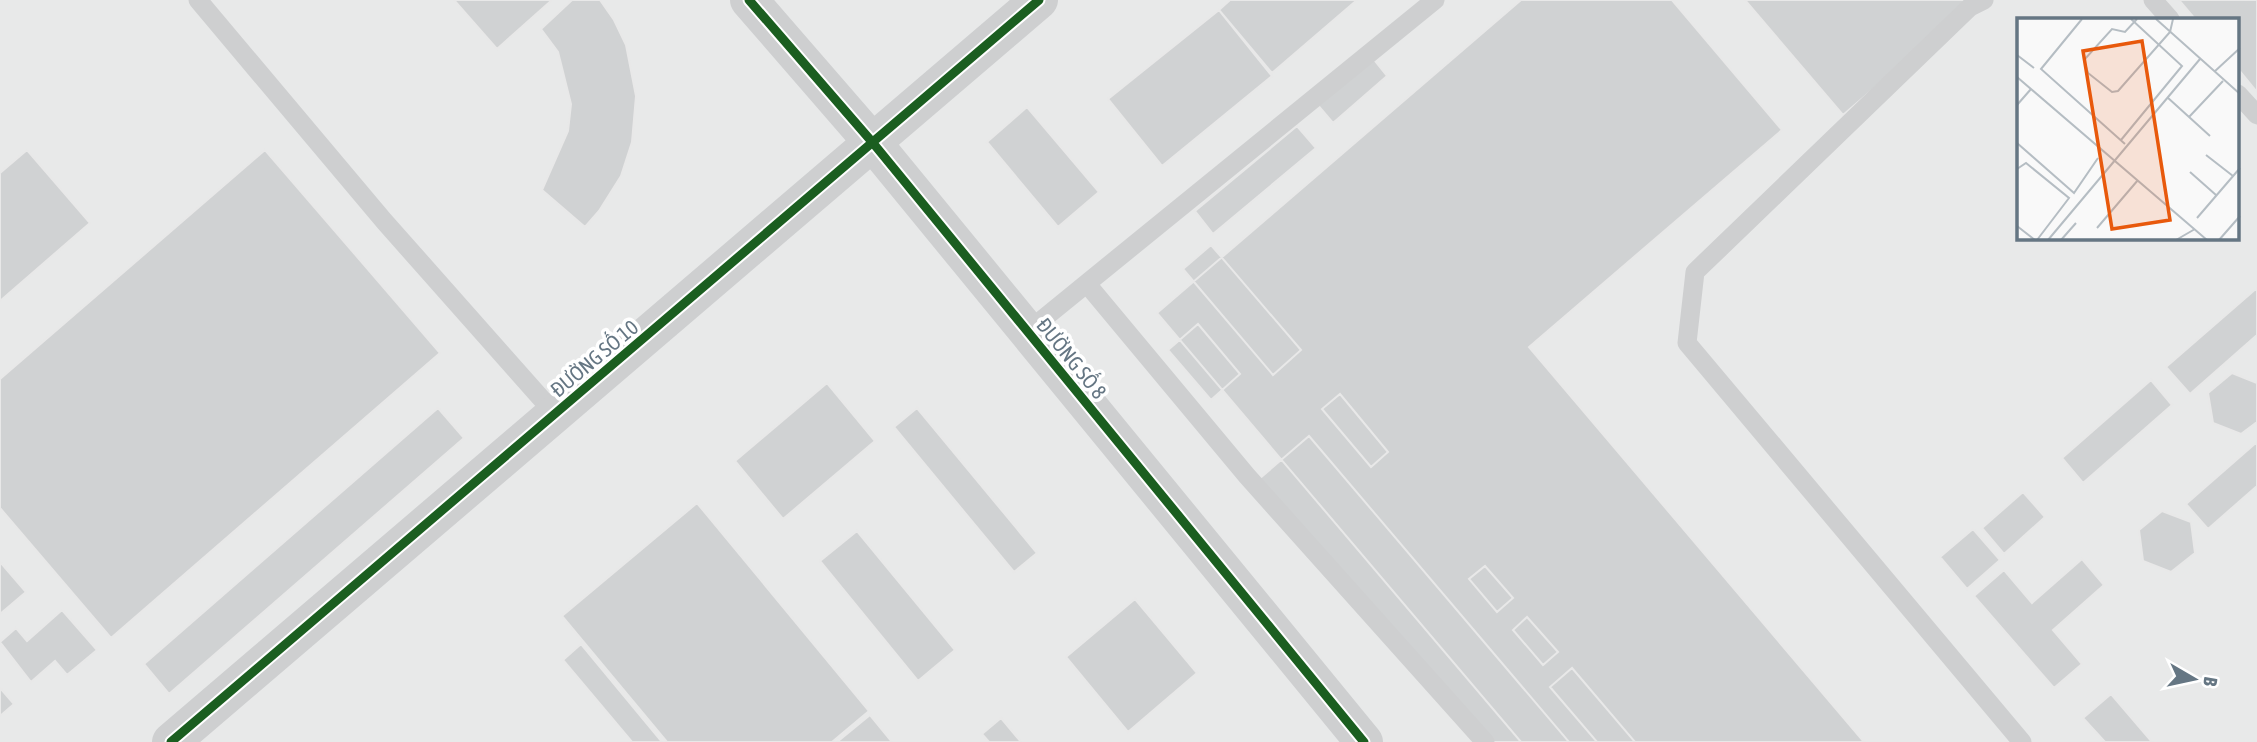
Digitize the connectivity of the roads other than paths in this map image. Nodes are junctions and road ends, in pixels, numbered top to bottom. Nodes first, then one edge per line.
1 (198, 0) edge
2 (749, 0) edge
3 (1039, 0) edge
4 (1434, 0) edge
5 (1984, 0) edge
6 (2153, 0) edge
7 (2169, 18) edge
8 (2240, 96) edge
9 (2257, 116) edge
10 (873, 143) junction
11 (1087, 284) junction
12 (1027, 332) junction
13 (555, 414) junction
14 (171, 742) edge
15 (1364, 742) edge
16 (1486, 742) edge
17 (2022, 742) edge

1 - 13 lane
2 - 10 street, ĐƯỜNG SỐ 8
3 - 10 street, ĐƯỜNG SỐ 10
4 - 11 lane
5 - 17 lane
6 - 7 lane
8 - 9 lane
10 - 12 street, ĐƯỜNG SỐ 8
10 - 13 street, ĐƯỜNG SỐ 10
11 - 12 lane
11 - 16 lane
12 - 15 street, ĐƯỜNG SỐ 8
13 - 14 street, ĐƯỜNG SỐ 10

